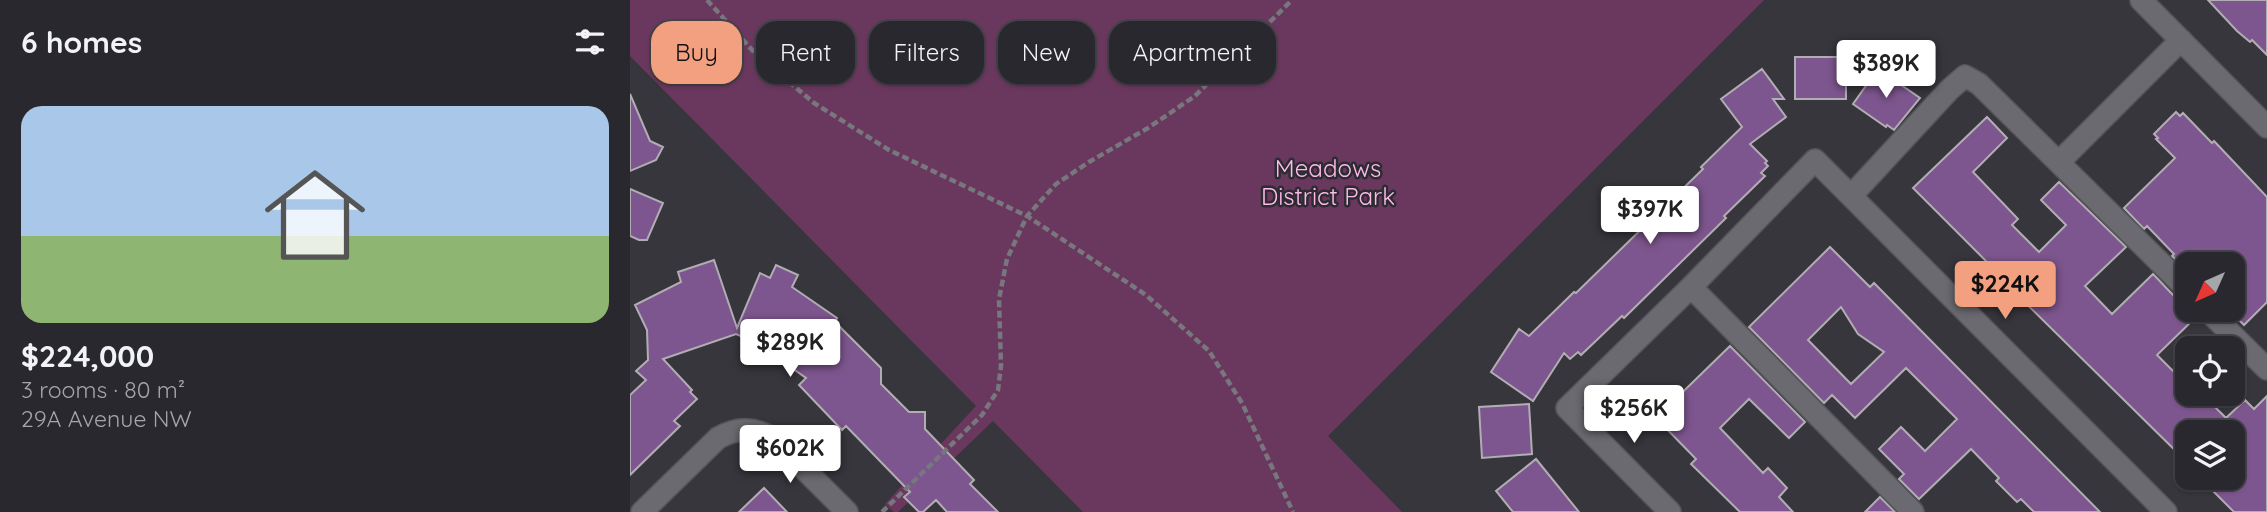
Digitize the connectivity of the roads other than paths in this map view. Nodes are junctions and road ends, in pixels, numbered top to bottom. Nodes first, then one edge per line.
1 (2141, 0) edge
2 (2181, 40) junction
3 (2267, 127) edge
4 (2059, 162) junction
5 (1851, 196) junction
6 (2175, 277) edge
7 (1691, 287) junction
8 (2219, 322) edge
9 (2267, 369) edge
10 (642, 512) edge
11 (846, 512) edge
12 (1670, 512) edge
13 (1913, 512) edge
14 (2166, 512) edge

1 - 2 street
2 - 3 street
2 - 4 street
4 - 5 street
4 - 6 street
5 - 7 street
5 - 14 street
7 - 12 street
7 - 13 street
8 - 9 street
10 - 11 street

